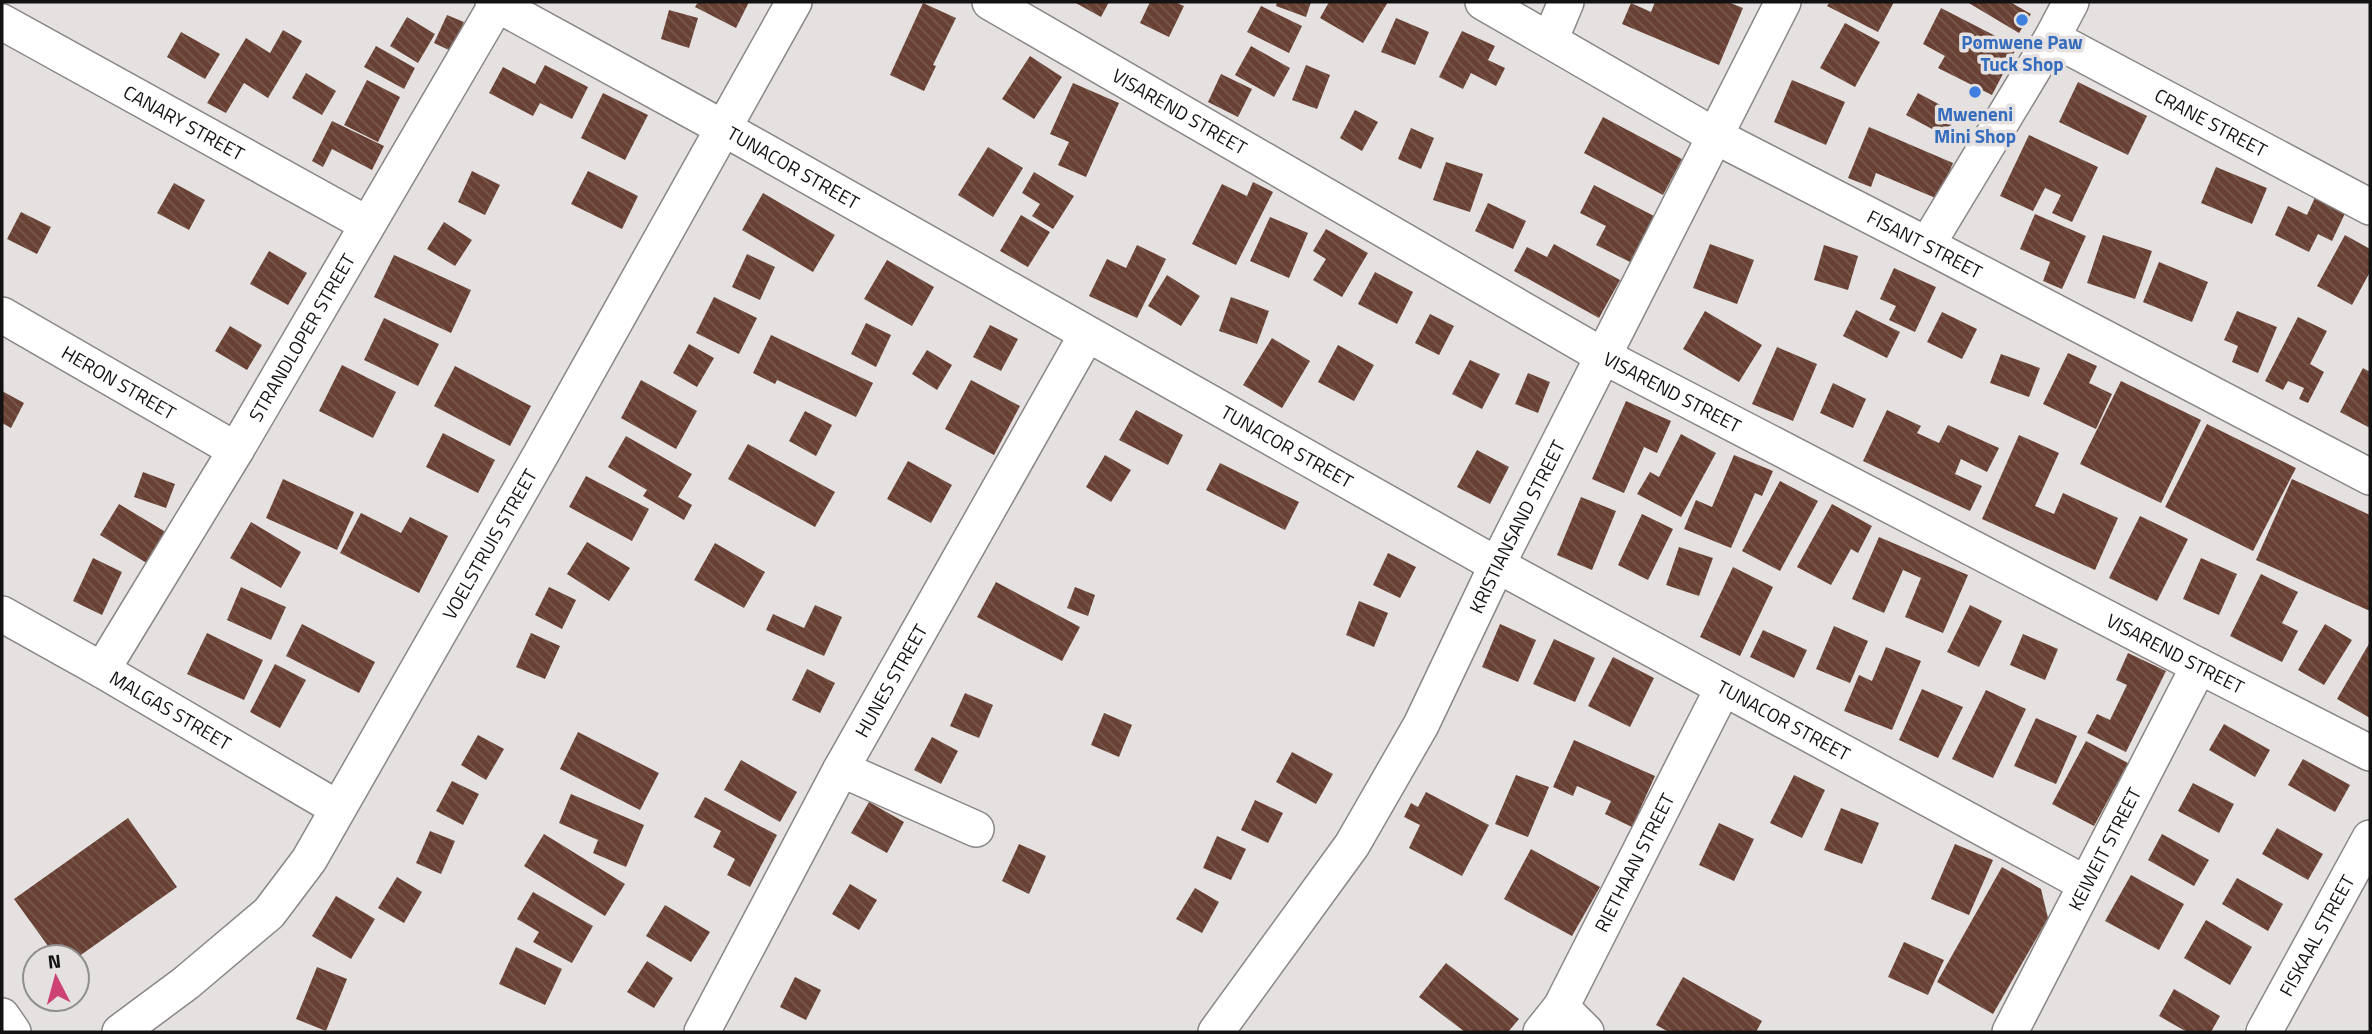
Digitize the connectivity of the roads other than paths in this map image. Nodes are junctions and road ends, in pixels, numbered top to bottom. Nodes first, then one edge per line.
1 (794, 2) edge
2 (990, 2) edge
3 (1483, 2) edge
4 (1566, 2) edge
5 (1783, 2) edge
6 (2071, 2) edge
7 (496, 3) edge
8 (2, 22) edge
9 (2052, 38) junction
10 (1550, 40) junction
11 (725, 130) junction
12 (1715, 136) junction
13 (2370, 207) edge
14 (367, 224) junction
15 (1927, 245) junction
16 (2, 315) edge
17 (1087, 334) junction
18 (1604, 356) junction
19 (236, 450) junction
20 (2370, 477) edge
21 (1497, 565) junction
22 (2, 614) edge
23 (2199, 666) junction
24 (102, 670) junction
25 (1723, 688) junction
26 (2370, 753) edge
27 (841, 769) junction
28 (337, 808) junction
29 (976, 829) dead end
30 (2370, 838) edge
31 (2086, 884) junction
32 (2, 1016) edge
33 (1551, 1020) edge
34 (13, 1032) edge
35 (120, 1032) edge
36 (702, 1032) edge
37 (1216, 1032) edge
38 (1586, 1032) edge
39 (2010, 1032) edge
40 (2264, 1032) edge

1 - 11 street, VOELSTRUIS STREET
2 - 18 street, VISAREND STREET
3 - 10 street, FISANT STREET
4 - 10 street
5 - 12 street, KRISTIANSAND STREET
6 - 9 street
7 - 11 street, TUNACOR STREET
7 - 14 street, STRANDLOPER STREET
8 - 14 street, CANARY STREET
9 - 13 street, CRANE STREET
9 - 15 street
10 - 12 street, FISANT STREET
11 - 17 street, TUNACOR STREET
11 - 28 street, VOELSTRUIS STREET
12 - 15 street, FISANT STREET
12 - 18 street, KRISTIANSAND STREET
14 - 19 street, STRANDLOPER STREET
15 - 20 street, FISANT STREET
16 - 19 street, HERON STREET
17 - 21 street, TUNACOR STREET
17 - 27 street, HUNES STREET
18 - 21 street, KRISTIANSAND STREET
18 - 23 street, VISAREND STREET
19 - 24 street, STRANDLOPER STREET
21 - 25 street, TUNACOR STREET
21 - 37 street, KRISTIANSAND STREET
22 - 24 street, MALGAS STREET
23 - 26 street, VISAREND STREET
23 - 31 street, KEIWEIT STREET
24 - 28 street, MALGAS STREET
25 - 31 street, TUNACOR STREET
25 - 33 street, RIETHAAN STREET
27 - 29 street
27 - 36 street, HUNES STREET
28 - 35 street, VOELSTRUIS STREET
30 - 40 street, FISKAAL STREET
31 - 39 street, KEIWEIT STREET
32 - 34 street
33 - 38 street

